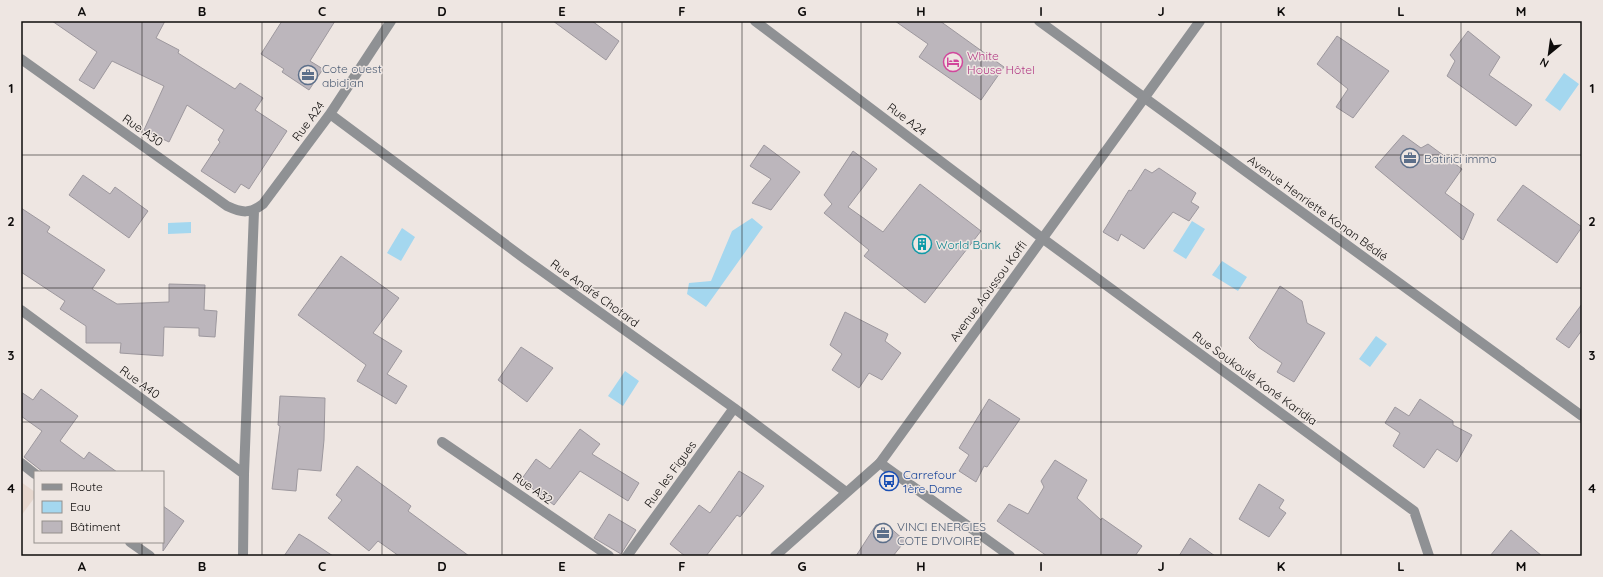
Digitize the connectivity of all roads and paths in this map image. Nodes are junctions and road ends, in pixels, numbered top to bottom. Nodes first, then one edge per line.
1 (391, 21) edge
2 (755, 21) edge
3 (1039, 21) edge
4 (1200, 21) edge
5 (21, 59) edge
6 (1145, 99) junction
7 (330, 114) junction
8 (254, 211) junction
9 (1042, 238) junction
10 (21, 310) edge
11 (734, 408) junction
12 (1582, 416) edge
13 (442, 442) dead end
14 (880, 463) junction
15 (21, 464) edge
16 (34, 473) edge
17 (244, 474) junction
18 (846, 492) junction
19 (131, 543) edge
20 (150, 556) edge
21 (243, 556) edge
22 (609, 556) edge
23 (626, 556) edge
24 (775, 556) edge
25 (1010, 556) edge
26 (1429, 556) edge

1 - 7 street, Rue A24
2 - 9 street, Rue A24
3 - 6 street, Avenue Henriette Konan Bédié
4 - 6 street, Avenue Aoussou Koffi
5 - 8 street, Rue A30
6 - 9 street, Avenue Aoussou Koffi
6 - 12 street, Avenue Henriette Konan Bédié
7 - 8 street, Rue A24
7 - 11 street, Rue André Chotard
8 - 17 street
9 - 14 street, Avenue Aoussou Koffi
9 - 26 street, Rue Soukoulé Koné Karidia
10 - 17 street, Rue A40
11 - 18 street, Rue André Chotard
11 - 23 street, Rue les Figues
13 - 22 street, Rue A32
14 - 18 street, Avenue Aoussou Koffi
14 - 25 street
15 - 16 street
17 - 21 street
18 - 24 street, Avenue Aoussou Koffi
19 - 20 street

